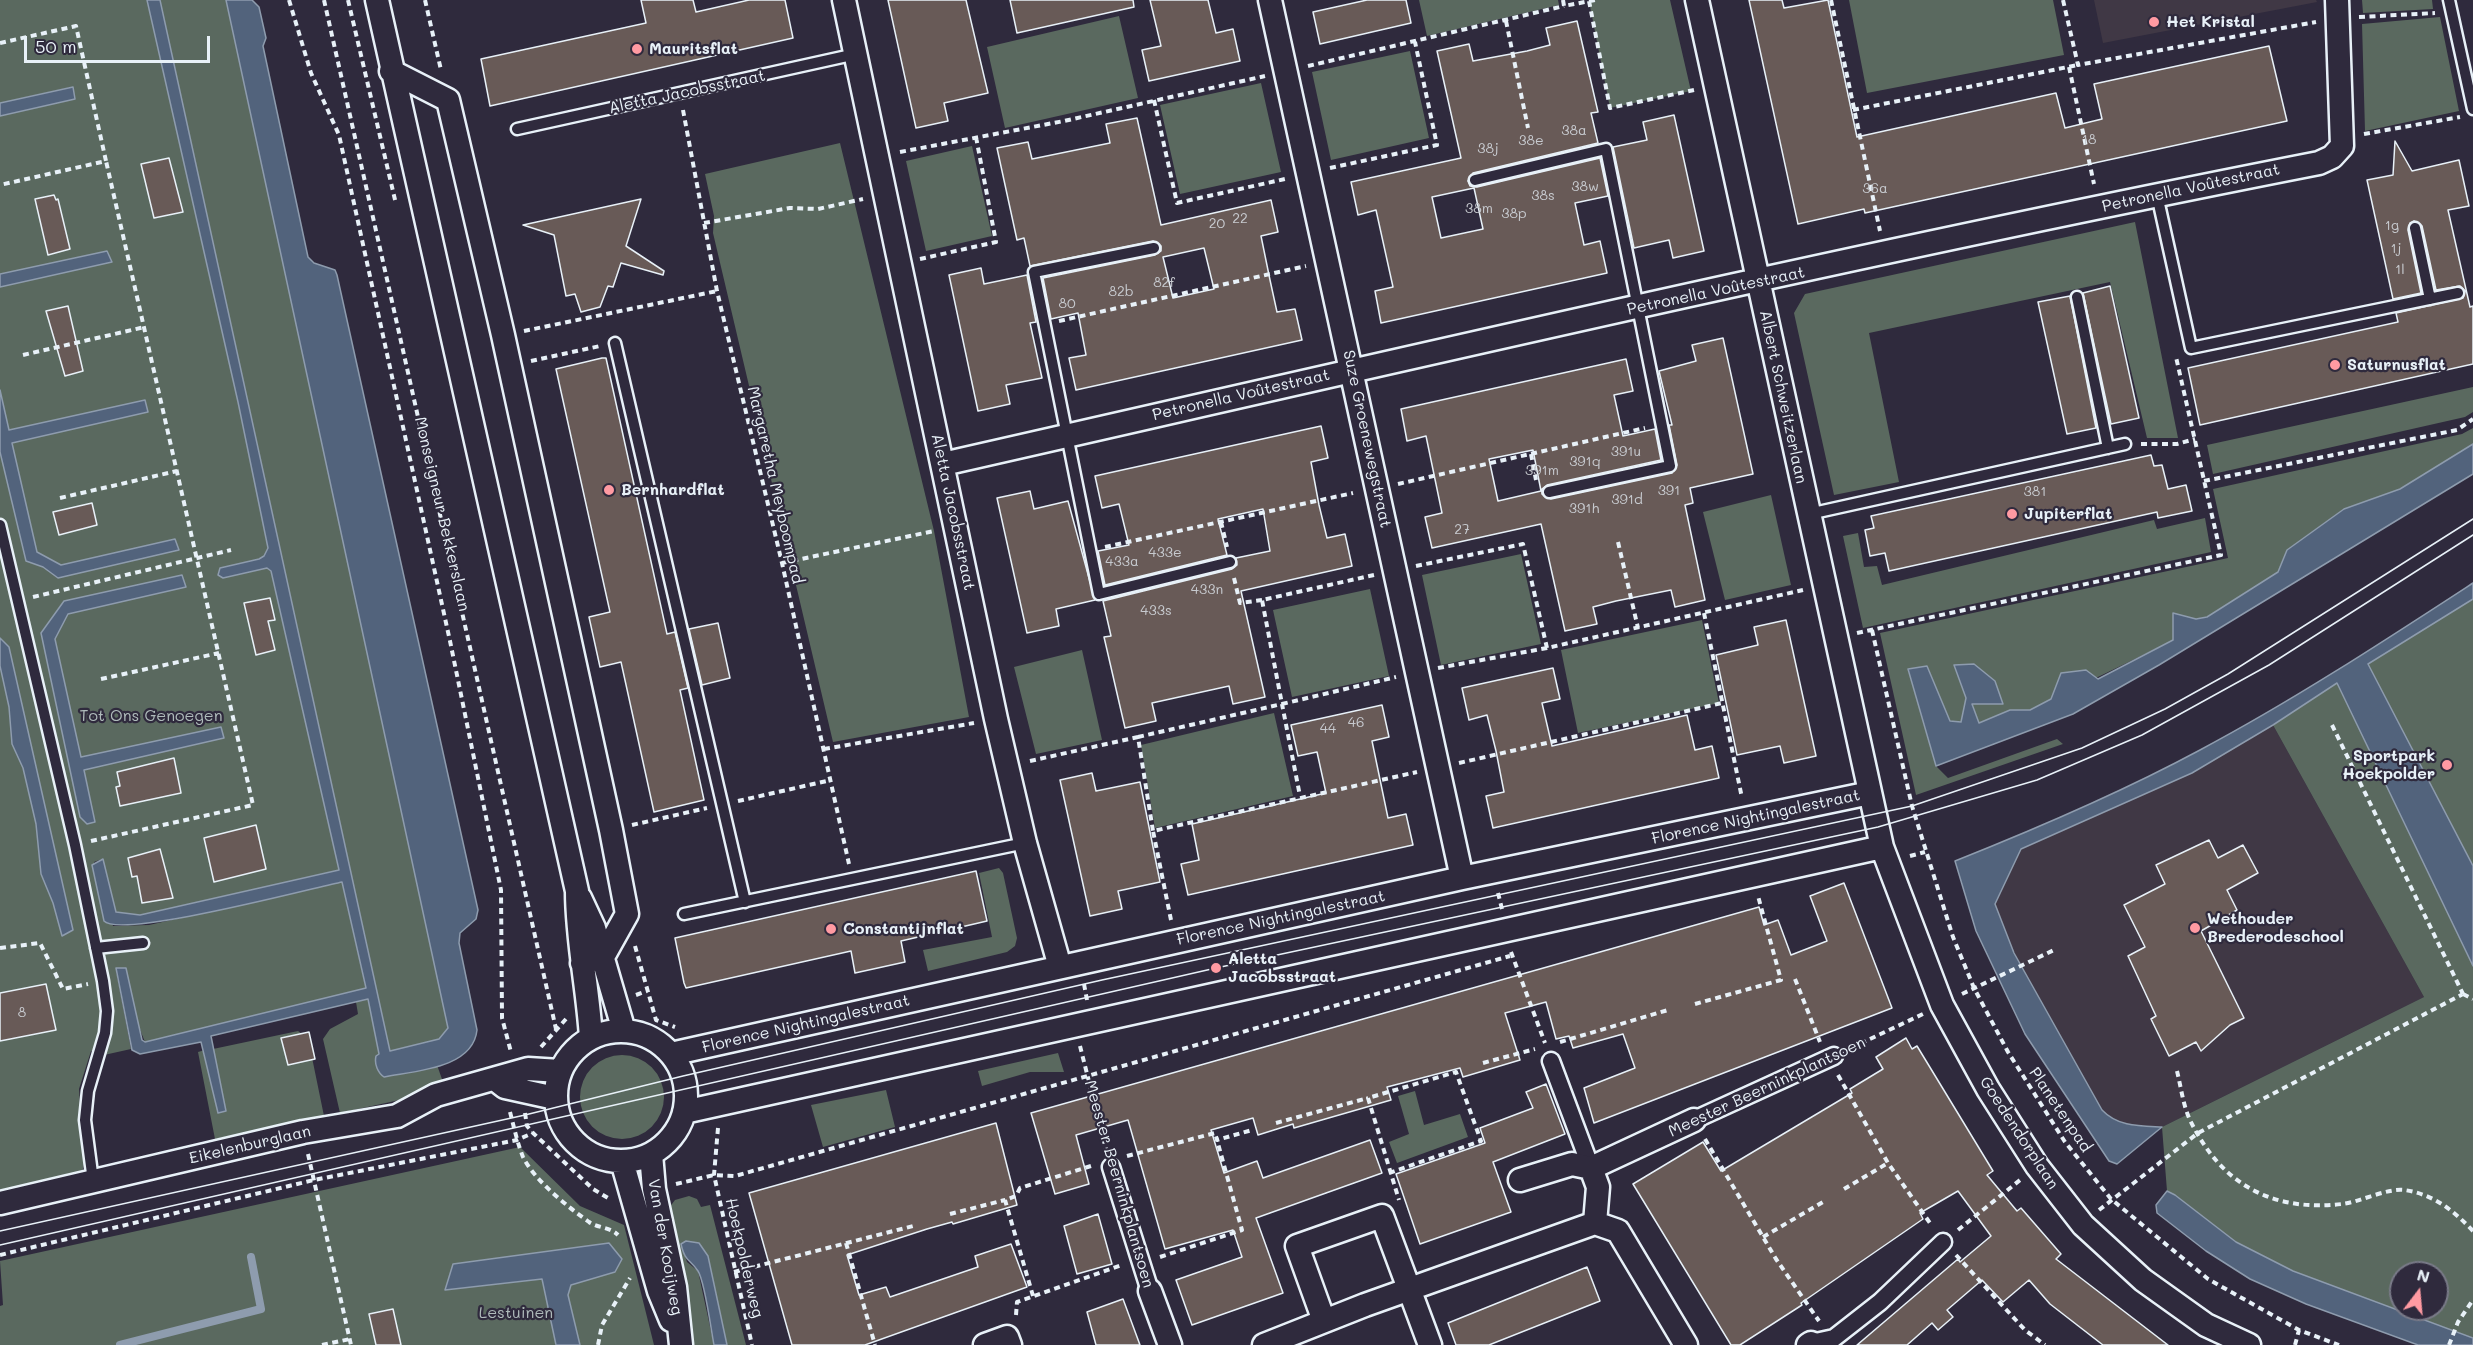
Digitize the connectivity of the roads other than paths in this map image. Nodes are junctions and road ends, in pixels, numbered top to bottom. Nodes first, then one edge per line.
1 (844, 0) edge
2 (1270, 0) edge
3 (1696, 0) edge
4 (2449, 0) edge
5 (379, 3) edge
6 (2337, 9) edge
7 (856, 54) junction
8 (391, 70) junction
9 (2473, 110) edge
10 (517, 129) dead end
11 (1475, 180) dead end
12 (2157, 194) junction
13 (2415, 228) dead end
14 (1154, 248) dead end
15 (1758, 281) junction
16 (2458, 293) dead end
17 (2077, 297) dead end
18 (2430, 299) junction
19 (1638, 308) junction
20 (615, 343) road end
21 (1352, 370) junction
22 (1066, 436) junction
23 (2126, 444) road end
24 (2108, 448) junction
25 (943, 464) junction
26 (1549, 492) dead end
27 (1809, 514) junction
28 (0, 525) edge
29 (1230, 562) dead end
30 (1870, 793) junction
31 (1025, 843) junction
32 (1885, 854) junction
33 (1462, 878) junction
34 (745, 902) junction
35 (684, 914) dead end
36 (143, 943) dead end
37 (96, 948) junction
38 (592, 960) junction
39 (1069, 965) junction
40 (624, 1031) junction
41 (591, 1038) junction
42 (671, 1054) junction
43 (1548, 1054) road end
44 (1831, 1058) road end
45 (560, 1071) junction
46 (503, 1081) junction
47 (555, 1098) junction
48 (684, 1112) junction
49 (1695, 1120) joint
50 (651, 1154) junction
51 (622, 1161) junction
52 (1110, 1164) road end
53 (1591, 1168) junction
54 (1520, 1180) dead end
55 (93, 1181) junction
56 (0, 1203) edge
57 (1595, 1223) junction
58 (1943, 1242) road end
59 (1409, 1289) junction
60 (1150, 1291) joint
61 (1324, 1321) junction
62 (1009, 1341) edge
63 (680, 1343) edge
64 (1809, 1344) edge
65 (985, 1345) edge
66 (1170, 1345) edge
67 (1264, 1345) edge
68 (1430, 1345) edge
69 (1686, 1345) edge
70 (2249, 1345) edge

1 - 7 street, Aletta Jacobsstraat
2 - 21 street, Suze Groenewegstraat
3 - 15 street, Albert Schweitzerlaan
4 - 9 lane
5 - 8 street
6 - 12 street, Petronella Voûtestraat
7 - 10 lane, Aletta Jacobsstraat
7 - 25 street, Aletta Jacobsstraat
8 - 38 street
8 - 38 street
11 - 19 lane
12 - 15 street, Petronella Voûtestraat
12 - 18 lane
13 - 18 lane
14 - 22 lane
15 - 19 street, Petronella Voûtestraat
15 - 27 street, Albert Schweitzerlaan
16 - 18 lane
17 - 24 lane
19 - 21 street, Petronella Voûtestraat
19 - 26 lane
20 - 34 lane
21 - 22 street, Petronella Voûtestraat
21 - 33 street, Suze Groenewegstraat
22 - 25 street, Petronella Voûtestraat
22 - 29 lane
23 - 24 lane
24 - 27 lane
25 - 31 street, Aletta Jacobsstraat
27 - 30 street, Albert Schweitzerlaan
28 - 37 lane
30 - 32 street, Florence Nightingalestraat
30 - 33 street, Florence Nightingalestraat
31 - 34 lane
31 - 39 street, Aletta Jacobsstraat
32 - 48 street
32 - 70 street, Goedendorplaan
33 - 39 street, Florence Nightingalestraat
34 - 35 lane
36 - 37 lane
37 - 55 lane
38 - 40 street
38 - 41 street
39 - 42 street, Florence Nightingalestraat
40 - 41 street
40 - 42 street
41 - 45 street
42 - 48 street
43 - 53 street
44 - 49 street, Meester Beerninkplantsoen
45 - 46 street, Eikelenburglaan
45 - 47 street
46 - 47 street, Eikelenburglaan
46 - 55 street, Eikelenburglaan
47 - 51 street
48 - 50 street
49 - 53 street, Meester Beerninkplantsoen
50 - 51 street
50 - 63 street, Van der Kooijweg
51 - 63 street, Van der Kooijweg
52 - 60 street, Meester Beerninkplantsoen
53 - 54 street, Meester Beerninkplantsoen
53 - 57 street
55 - 56 street, Eikelenburglaan
57 - 59 street
57 - 69 street
58 - 64 street
59 - 61 street
59 - 61 street
59 - 68 street
60 - 66 street, Meester Beerninkplantsoen
61 - 67 street
62 - 65 street

